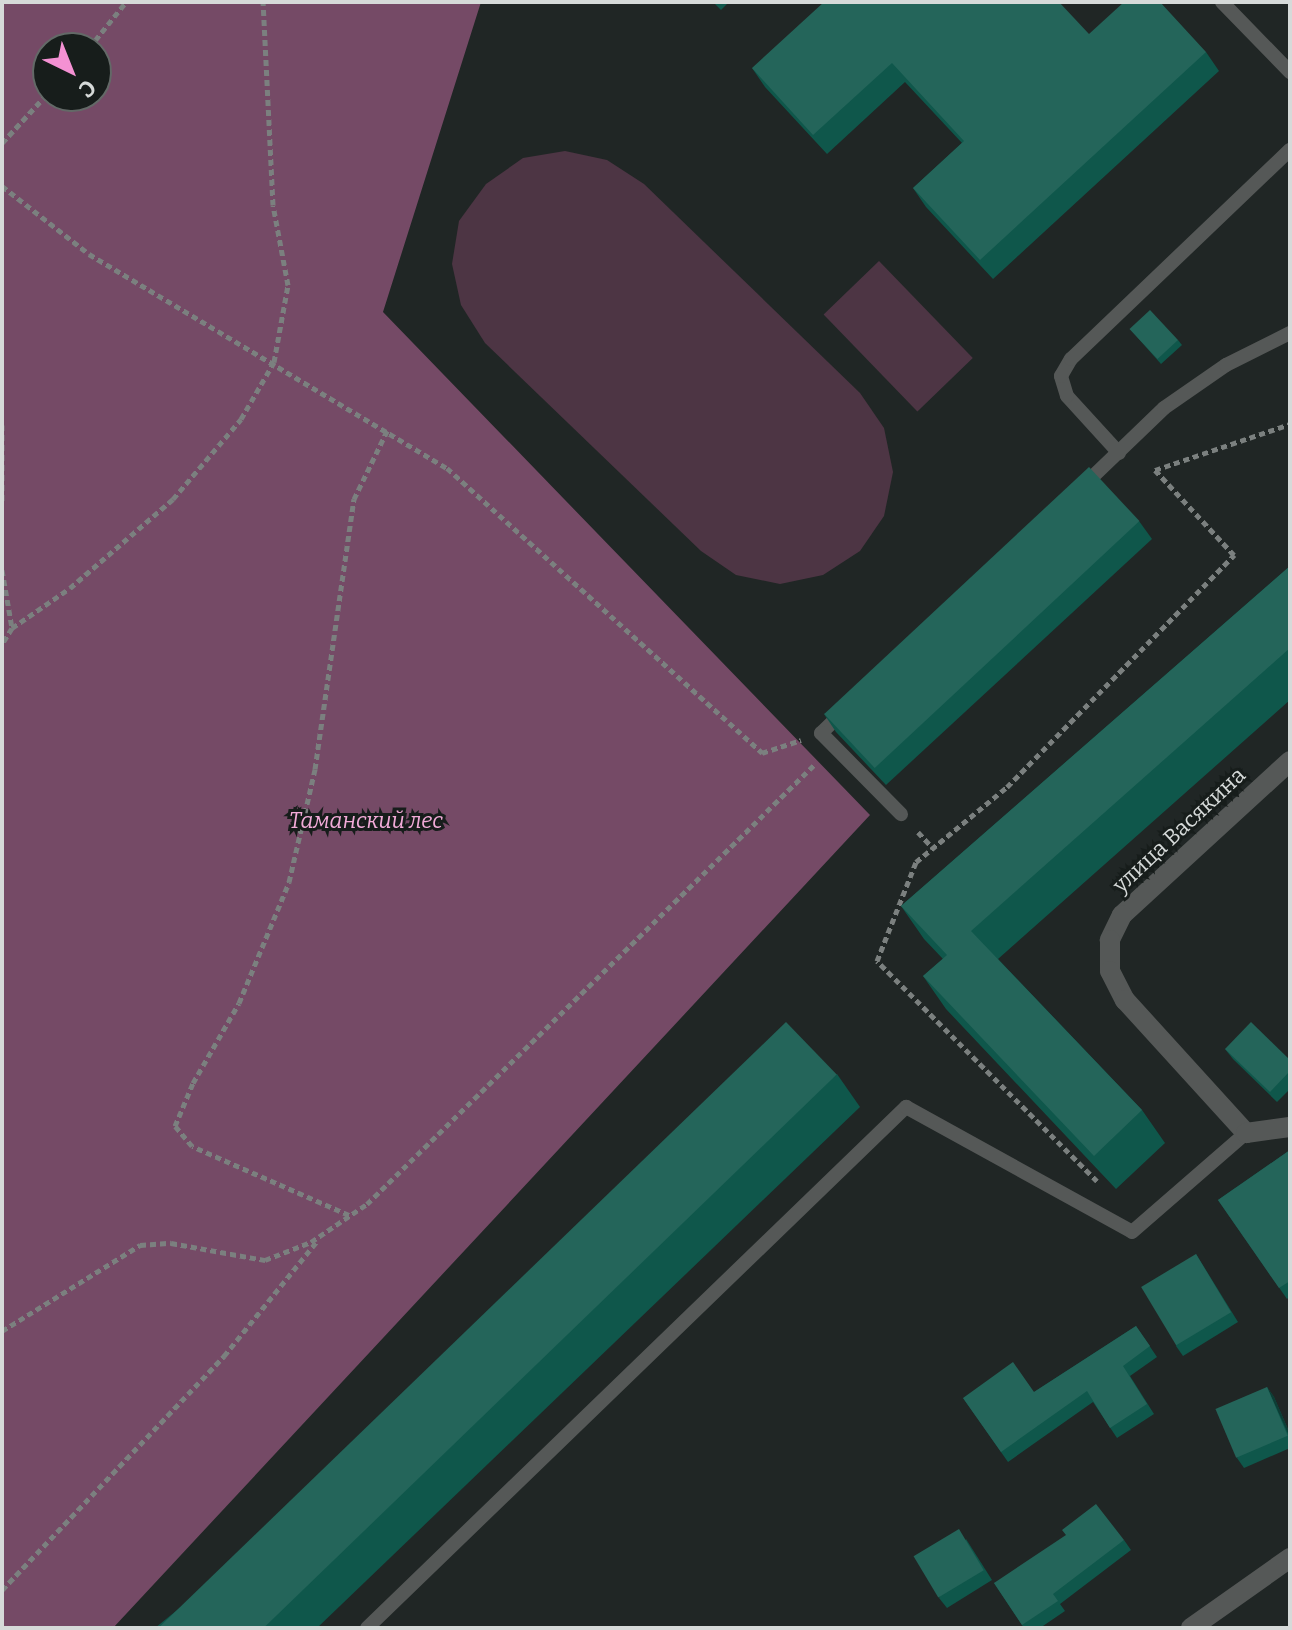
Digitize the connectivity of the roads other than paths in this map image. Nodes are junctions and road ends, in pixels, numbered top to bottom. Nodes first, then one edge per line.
1 (1222, 2) edge
2 (1290, 72) edge
3 (1290, 150) edge
4 (1290, 333) edge
5 (1119, 453) junction
6 (1073, 496) edge
7 (855, 700) edge
8 (1290, 761) edge
9 (901, 814) dead end
10 (1290, 1127) edge
11 (1246, 1133) junction
12 (1290, 1558) edge
13 (367, 1628) edge
14 (1191, 1628) edge

1 - 2 lane
3 - 5 lane
4 - 5 lane
5 - 6 lane
7 - 9 lane
8 - 11 street, улица Васякина
10 - 11 street
11 - 13 lane
12 - 14 street

